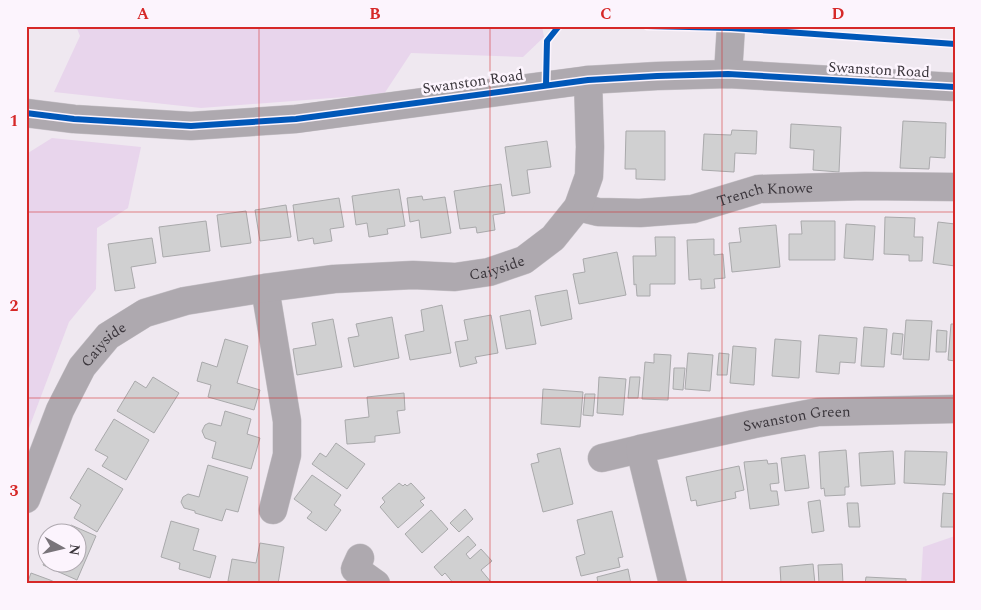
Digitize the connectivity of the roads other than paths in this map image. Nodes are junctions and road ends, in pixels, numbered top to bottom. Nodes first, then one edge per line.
1 (731, 26) edge
2 (728, 74) junction
3 (588, 80) junction
4 (955, 87) edge
5 (26, 113) edge
6 (955, 187) edge
7 (578, 207) junction
8 (265, 288) junction
9 (955, 409) edge
10 (640, 449) junction
11 (602, 458) dead end
12 (26, 499) edge
13 (273, 510) dead end
14 (360, 558) dead end
15 (376, 584) edge
16 (673, 584) edge

1 - 2 street
2 - 3 street, Swanston Road
2 - 4 street, Swanston Road
3 - 5 street, Swanston Road
3 - 7 street, Caiyside
6 - 7 street, Trench Knowe
7 - 8 street, Caiyside
8 - 12 street, Caiyside
8 - 13 street
9 - 10 street, Swanston Green
10 - 11 street, Swanston Green
10 - 16 street
14 - 15 street

